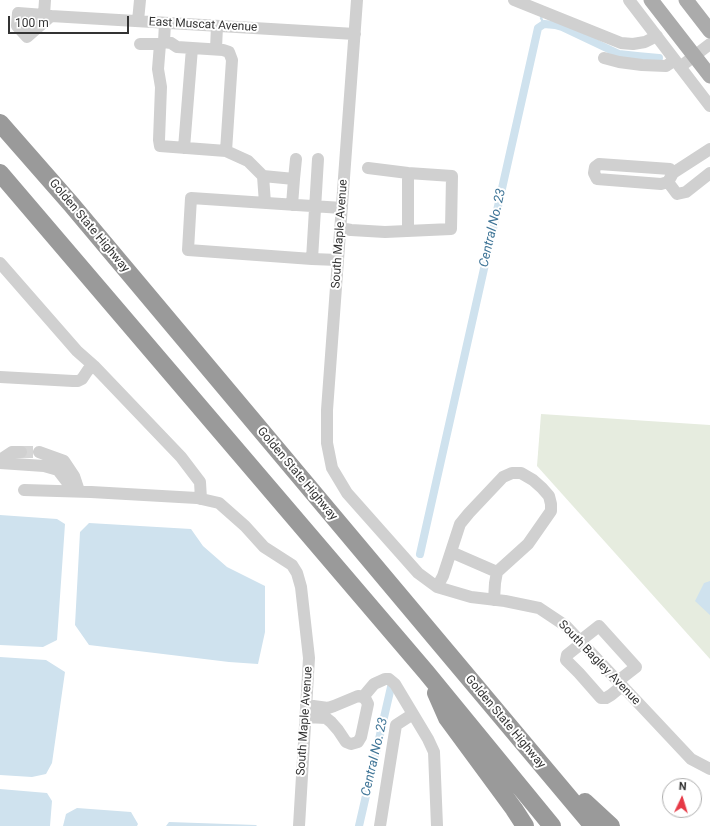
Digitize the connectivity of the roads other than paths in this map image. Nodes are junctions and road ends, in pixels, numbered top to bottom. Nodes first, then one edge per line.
1 (45, 0) edge
2 (140, 0) edge
3 (357, 0) edge
4 (514, 0) edge
5 (629, 0) edge
6 (651, 0) edge
7 (686, 0) edge
8 (138, 21) junction
9 (165, 22) junction
10 (217, 26) junction
11 (710, 31) edge
12 (355, 34) junction
13 (656, 36) junction
14 (162, 43) junction
15 (140, 44) dead end
16 (710, 44) edge
17 (192, 48) junction
18 (216, 49) junction
19 (695, 56) junction
20 (604, 58) dead end
21 (677, 63) junction
22 (710, 76) edge
23 (710, 106) edge
24 (0, 123) edge
25 (184, 148) junction
26 (710, 149) edge
27 (226, 151) junction
28 (296, 159) dead end
29 (318, 159) dead end
30 (368, 168) dead end
31 (0, 173) edge
32 (408, 173) junction
33 (710, 173) edge
34 (263, 176) junction
35 (670, 178) junction
36 (294, 179) junction
37 (265, 203) junction
38 (292, 205) junction
39 (315, 206) junction
40 (342, 208) junction
41 (340, 228) junction
42 (408, 231) junction
43 (312, 258) junction
44 (338, 260) junction
45 (0, 263) edge
46 (94, 366) junction
47 (0, 377) edge
48 (21, 452) tunnel mouth
49 (39, 452) tunnel mouth
50 (0, 461) edge
51 (332, 468) joint
52 (24, 490) dead end
53 (79, 491) junction
54 (201, 499) junction
55 (451, 552) junction
56 (497, 572) junction
57 (437, 587) junction
58 (494, 600) junction
59 (581, 642) junction
60 (426, 672) junction
61 (620, 683) junction
62 (363, 697) junction
63 (306, 711) junction
64 (413, 714) junction
65 (517, 736) junction
66 (710, 769) edge
67 (299, 826) edge
68 (380, 826) edge
69 (436, 826) edge
70 (525, 826) edge
71 (552, 826) edge
72 (593, 826) edge
73 (611, 826) edge

1 - 8 street, East Muscat Avenue
2 - 8 street
3 - 12 street, South Maple Avenue
4 - 13 street
5 - 13 street
6 - 19 main road
7 - 11 main road
8 - 9 street, East Muscat Avenue
9 - 10 street, East Muscat Avenue
9 - 14 street
10 - 12 street, East Muscat Avenue
10 - 18 street
12 - 40 street, South Maple Avenue
13 - 21 street
14 - 15 street
14 - 17 street
14 - 25 street
16 - 19 street
17 - 18 street
17 - 25 street
18 - 27 street
19 - 21 street
19 - 22 main road
20 - 21 street
21 - 23 street
24 - 65 highway, Golden State Highway
25 - 27 street
26 - 35 street
27 - 34 street
28 - 36 street
29 - 39 street
30 - 32 street
31 - 60 highway
32 - 42 street
32 - 42 street
33 - 35 street
34 - 36 street
34 - 37 street
35 - 35 street
36 - 38 street
37 - 38 street
37 - 43 street
38 - 39 street
39 - 40 street
39 - 43 street
40 - 41 street, South Maple Avenue
41 - 42 street
41 - 44 street, South Maple Avenue
43 - 44 street
44 - 51 street, South Maple Avenue
45 - 46 street
46 - 47 street
46 - 54 street
48 - 50 street
49 - 53 street
50 - 53 street
51 - 57 street, South Bagley Avenue
52 - 53 street, South Maple Avenue
53 - 54 street, South Maple Avenue
54 - 63 street, South Maple Avenue
55 - 56 street
55 - 56 street
55 - 57 street
56 - 58 street
57 - 58 street, South Bagley Avenue
58 - 59 street, South Bagley Avenue
59 - 61 street, South Bagley Avenue
59 - 61 street
59 - 61 street
60 - 70 highway
60 - 71 highway
61 - 66 street, South Bagley Avenue
62 - 63 street
62 - 63 street
62 - 64 street
63 - 67 street, South Maple Avenue
64 - 68 street
64 - 69 street
65 - 72 highway, Golden State Highway
65 - 73 highway

